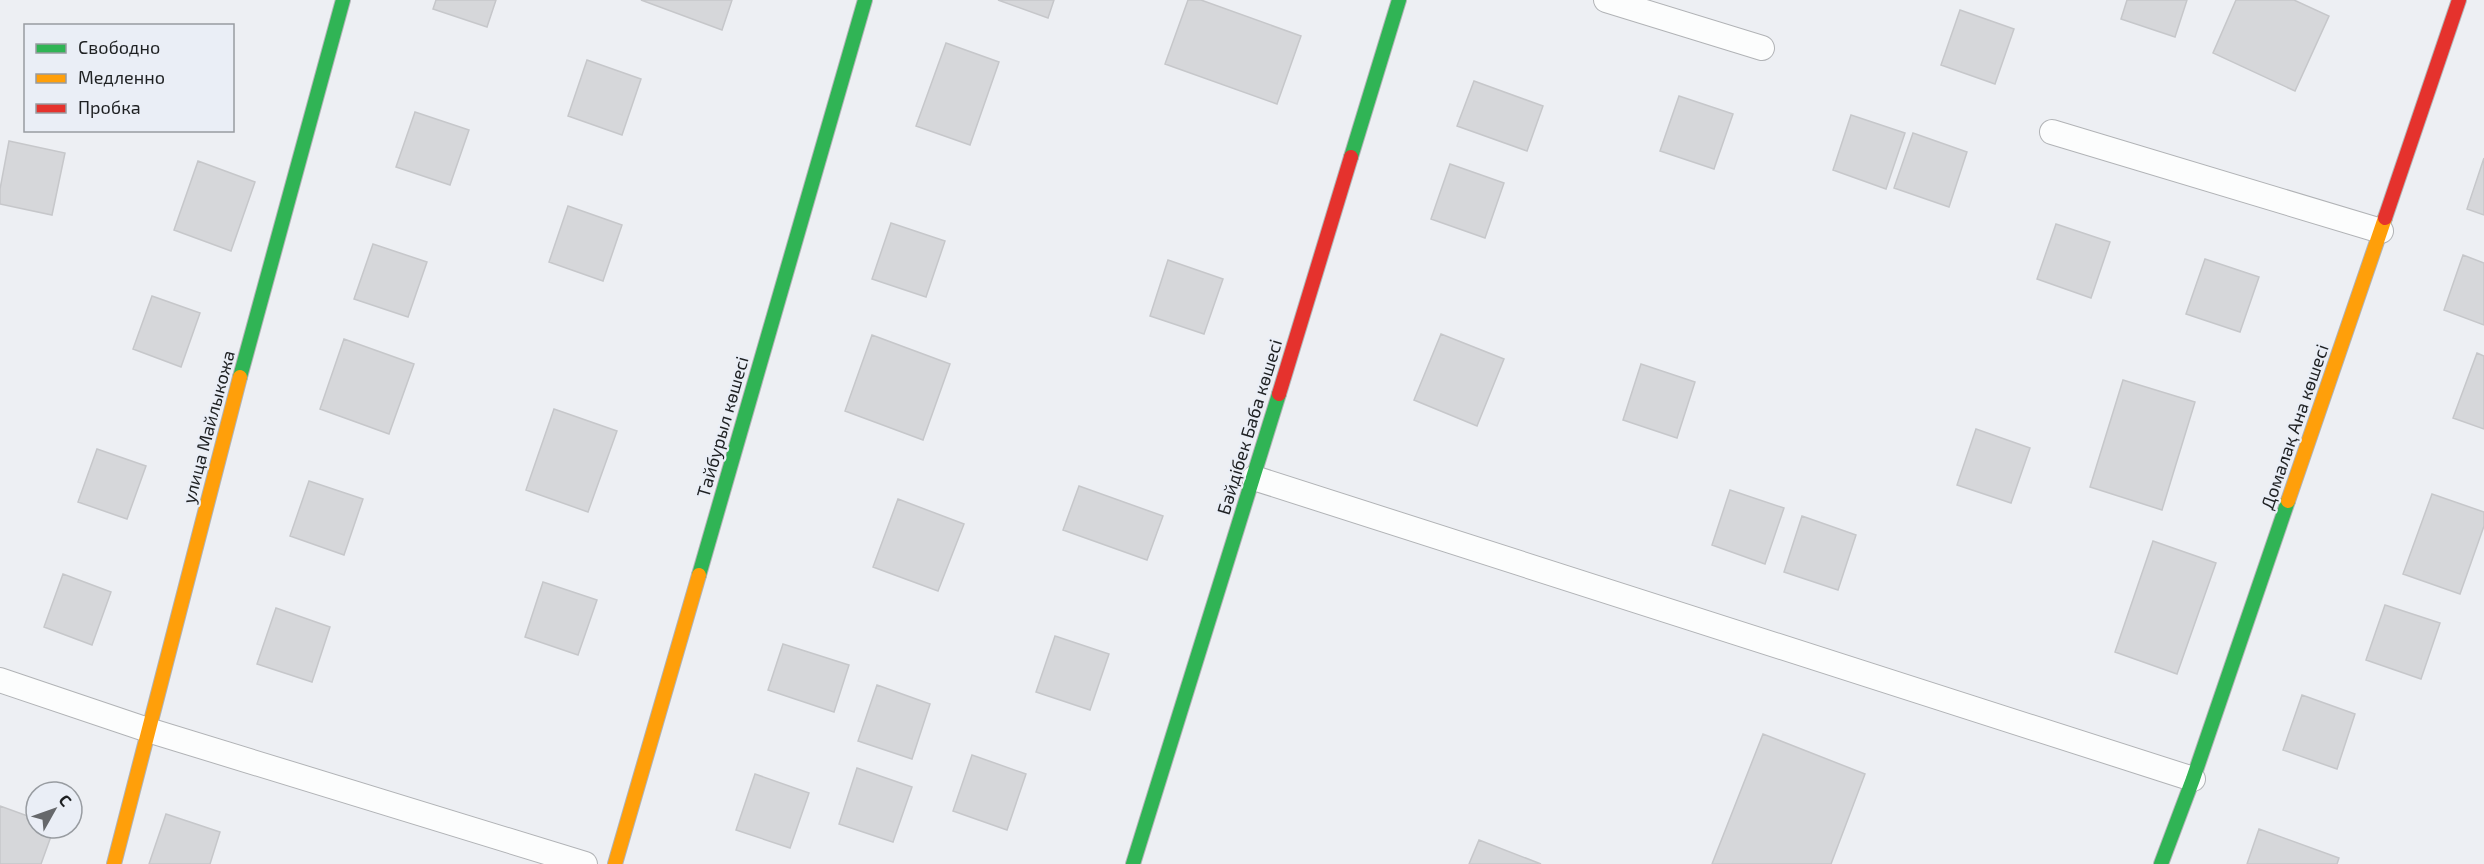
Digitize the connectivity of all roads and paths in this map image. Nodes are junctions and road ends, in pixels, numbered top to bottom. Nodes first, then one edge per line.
1 (343, 0) edge
2 (865, 0) edge
3 (1399, 0) edge
4 (1606, 0) edge
5 (2459, 0) edge
6 (1762, 48) dead end
7 (2052, 132) dead end
8 (2381, 231) junction
9 (1254, 478) junction
10 (0, 680) edge
11 (148, 730) junction
12 (2193, 778) junction
13 (114, 864) edge
14 (585, 864) edge
15 (615, 864) edge
16 (1133, 864) edge
17 (2161, 864) edge

1 - 11 street, улица Майлыкожа
2 - 15 street, Тайбурыл көшесі
3 - 9 street, Бәйдібек Баба көшесі
4 - 6 lane
5 - 8 street, Домалақ Ана көшесі
7 - 8 lane
8 - 12 street, Домалақ Ана көшесі
9 - 12 lane
9 - 16 street, Бәйдібек Баба көшесі
10 - 11 lane
11 - 13 street, улица Майлыкожа
11 - 14 lane
12 - 17 street, Домалақ Ана көшесі

